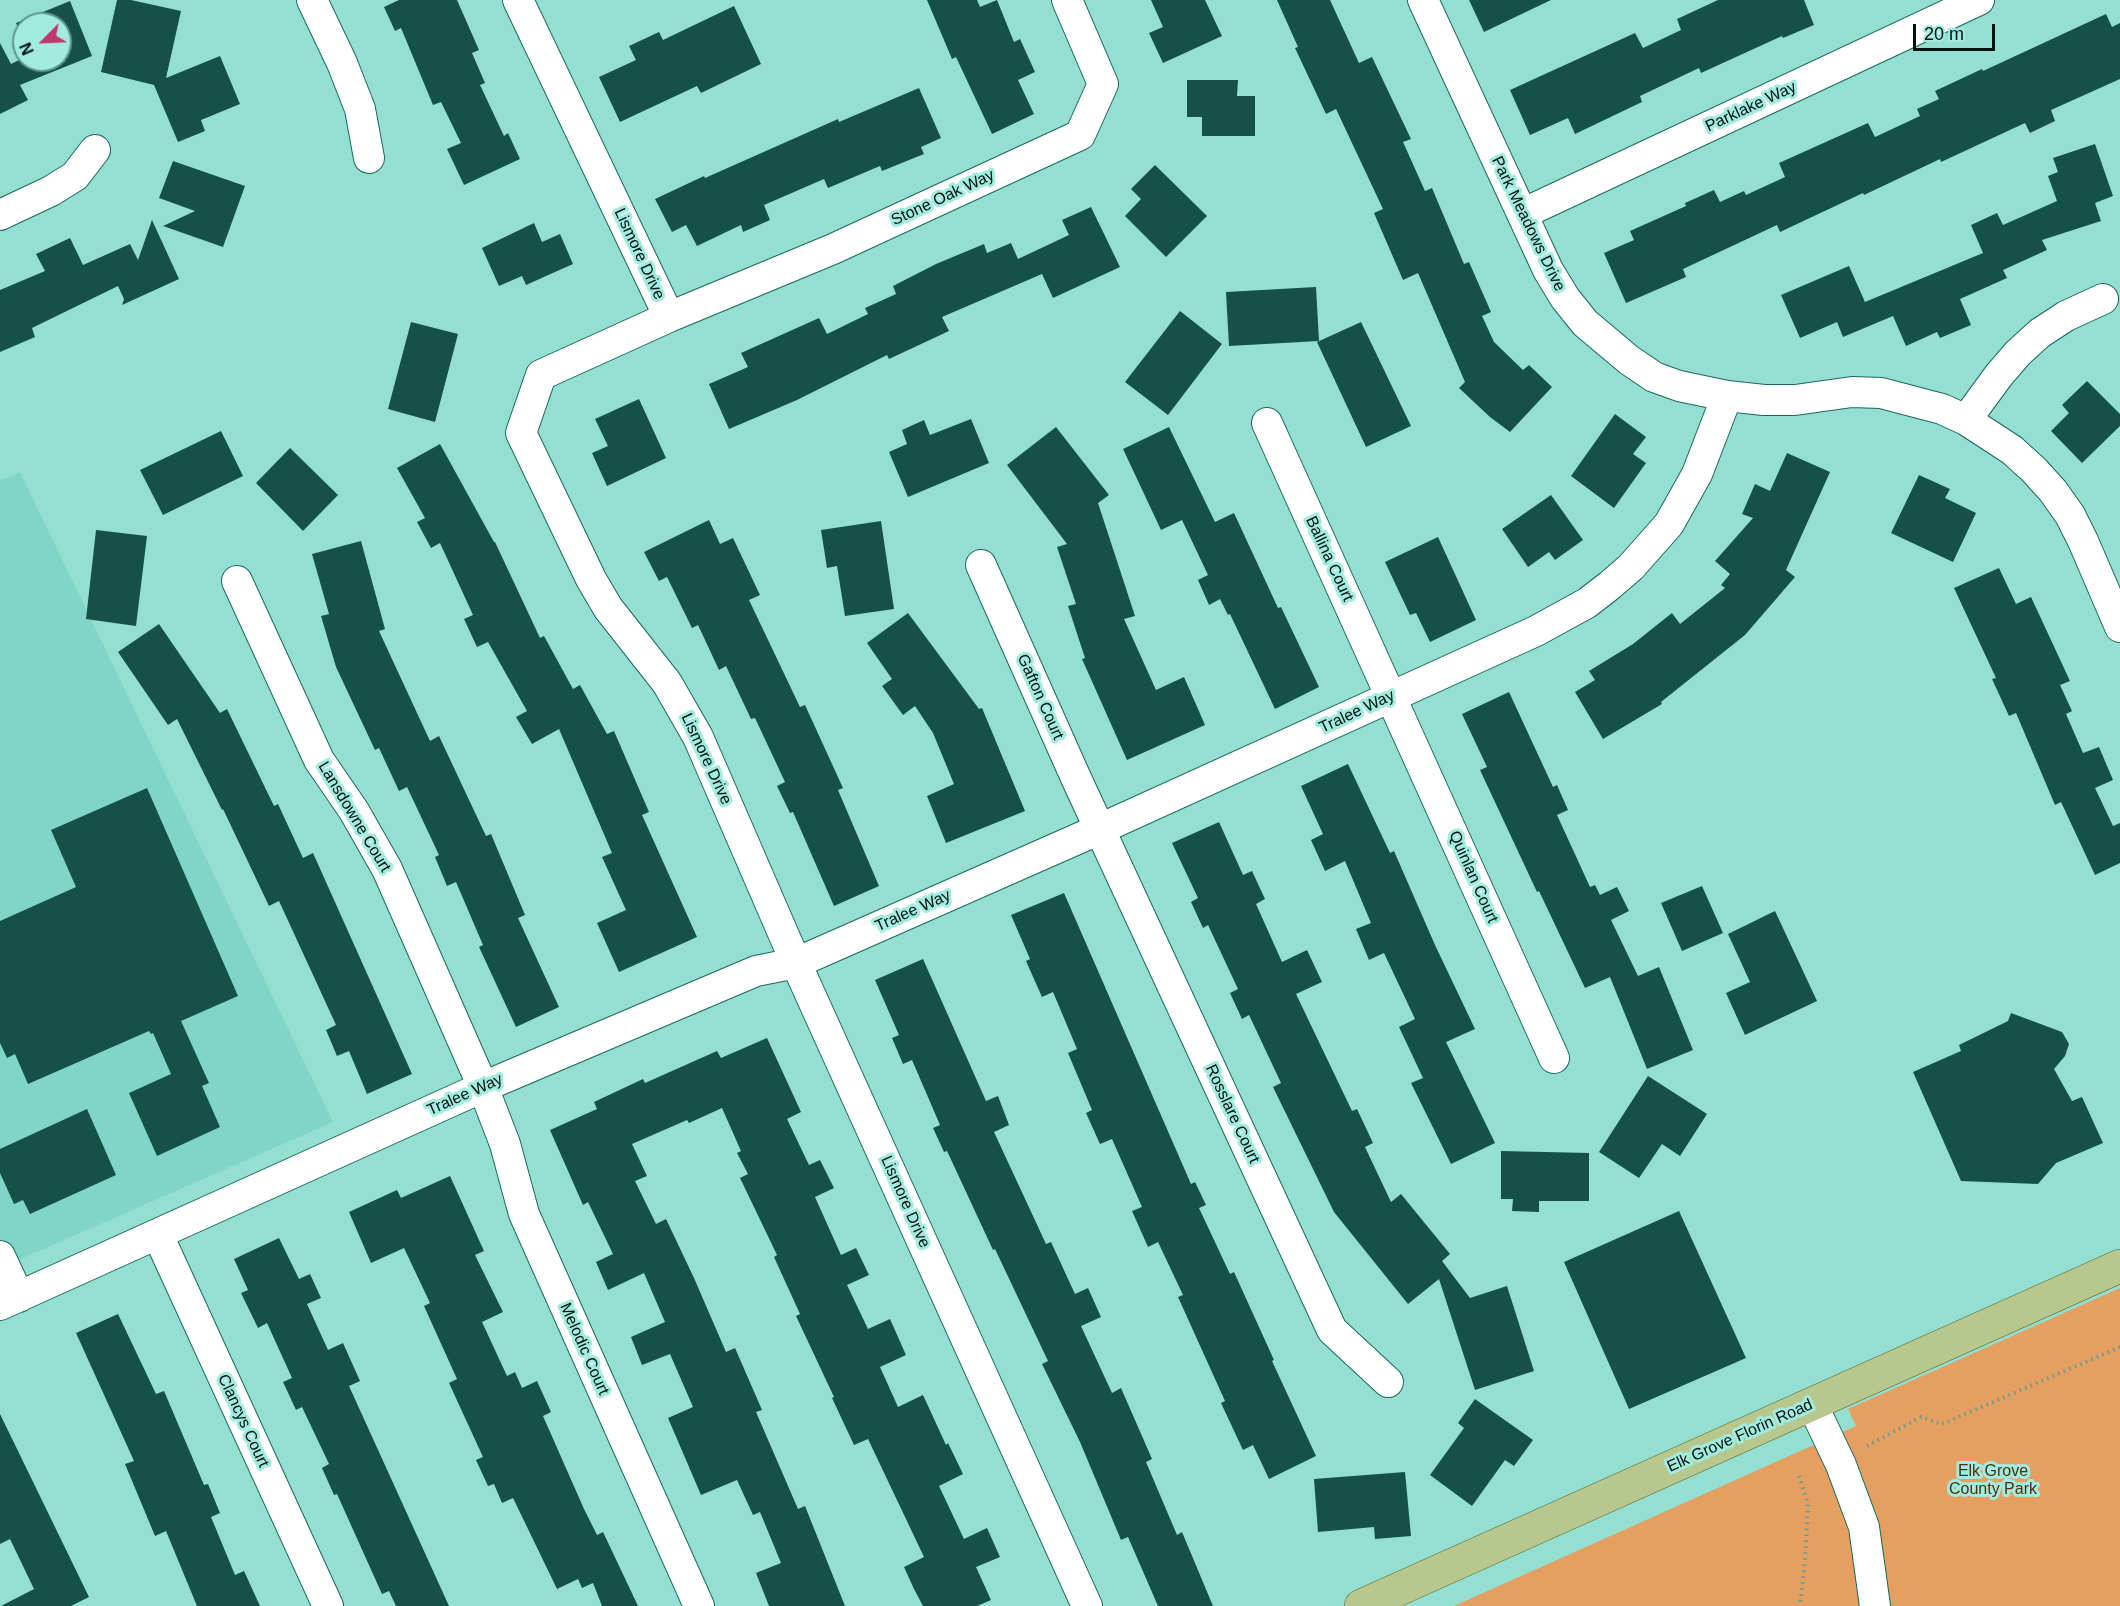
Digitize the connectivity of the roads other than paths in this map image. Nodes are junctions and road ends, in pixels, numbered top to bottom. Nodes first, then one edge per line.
1 (312, 0) edge
2 (1067, 0) edge
3 (1423, 0) edge
4 (1979, 0) edge
5 (523, 2) edge
6 (95, 150) dead end
7 (369, 158) dead end
8 (1522, 214) junction
9 (0, 215) edge
10 (2103, 299) dead end
11 (669, 317) junction
12 (1727, 396) junction
13 (1966, 420) junction
14 (1267, 423) dead end
15 (981, 565) dead end
16 (237, 581) dead end
17 (2120, 627) edge
18 (1391, 696) junction
19 (1100, 829) junction
20 (796, 963) junction
21 (1554, 1058) dead end
22 (483, 1087) junction
23 (158, 1235) junction
24 (0, 1256) edge
25 (2120, 1266) edge
26 (10, 1301) edge
27 (1388, 1382) dead end
28 (1812, 1404) junction
29 (328, 1606) edge
30 (699, 1606) edge
31 (1087, 1606) edge
32 (1361, 1606) edge
33 (1875, 1606) edge

1 - 7 street
2 - 11 street, Stone Oak Way
3 - 8 street, Park Meadows Drive
4 - 8 street, Parklake Way
5 - 11 street, Lismore Drive
6 - 9 street
8 - 12 street, Park Meadows Drive
10 - 13 street
11 - 20 street, Lismore Drive
12 - 13 street, Park Meadows Drive
12 - 18 street, Tralee Way
13 - 17 street, Park Meadows Drive
14 - 18 street, Ballina Court
15 - 19 street, Gafton Court
16 - 22 street, Lansdowne Court
18 - 19 street, Tralee Way
18 - 21 street, Quinlan Court
19 - 20 street, Tralee Way
19 - 27 street, Rosslare Court
20 - 22 street, Tralee Way
20 - 31 street, Lismore Drive
22 - 23 street, Tralee Way
22 - 30 street, Melodic Court
23 - 26 street, Tralee Way
23 - 29 street, Clancys Court
24 - 26 street
25 - 28 main road, Elk Grove Florin Road
28 - 32 main road, Elk Grove Florin Road
28 - 33 street

